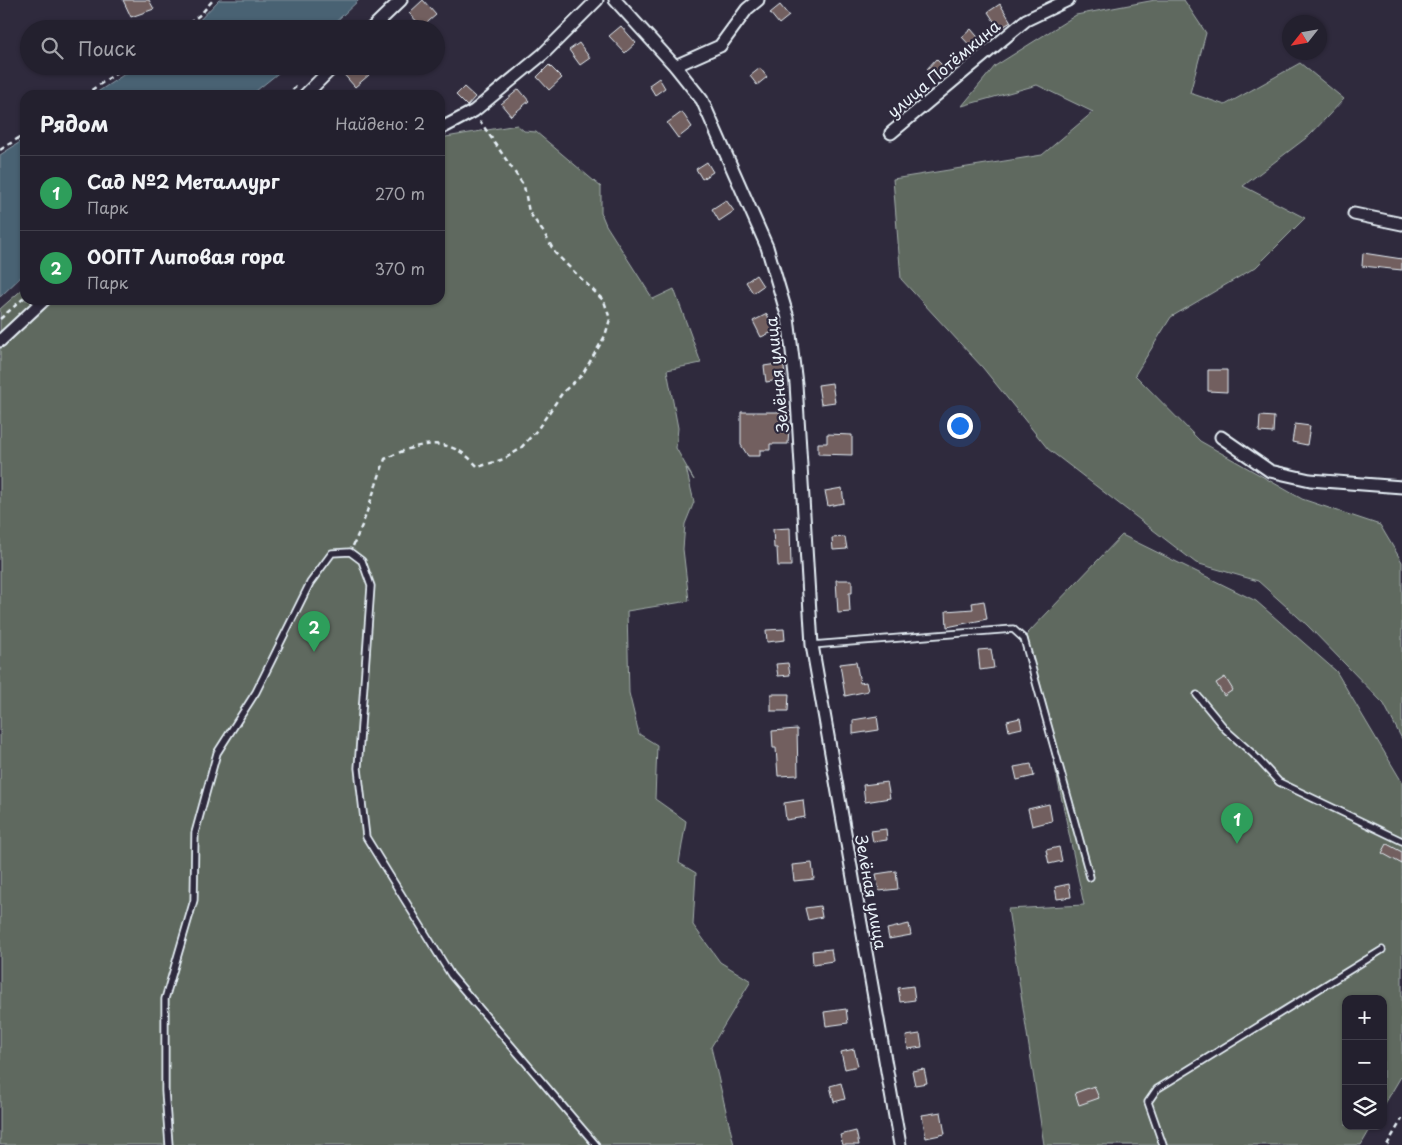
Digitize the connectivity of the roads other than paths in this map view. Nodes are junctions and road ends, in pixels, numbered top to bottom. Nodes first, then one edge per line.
1 (401, 0) edge
2 (597, 0) edge
3 (616, 0) edge
4 (758, 0) edge
5 (1068, 0) edge
6 (380, 20) edge
7 (675, 66) junction
8 (325, 75) edge
9 (310, 90) edge
10 (445, 126) edge
11 (890, 133) dead end
12 (1354, 214) dead end
13 (1402, 224) edge
14 (39, 305) edge
15 (0, 341) edge
16 (1221, 437) dead end
17 (1402, 487) edge
18 (812, 645) junction
19 (1197, 695) dead end
20 (1402, 841) edge
21 (1090, 877) dead end
22 (1382, 950) dead end
23 (169, 1145) edge
24 (596, 1145) edge
25 (900, 1145) edge
26 (1163, 1145) edge

1 - 6 street
2 - 10 street
3 - 7 street, Зелёная улица
4 - 7 street
5 - 11 street, улица Потёмкина
7 - 18 street, Зелёная улица
8 - 9 street
12 - 13 street
14 - 15 street
16 - 17 street
18 - 21 lane
18 - 25 street, Зелёная улица
19 - 20 lane
22 - 26 lane
23 - 24 lane

